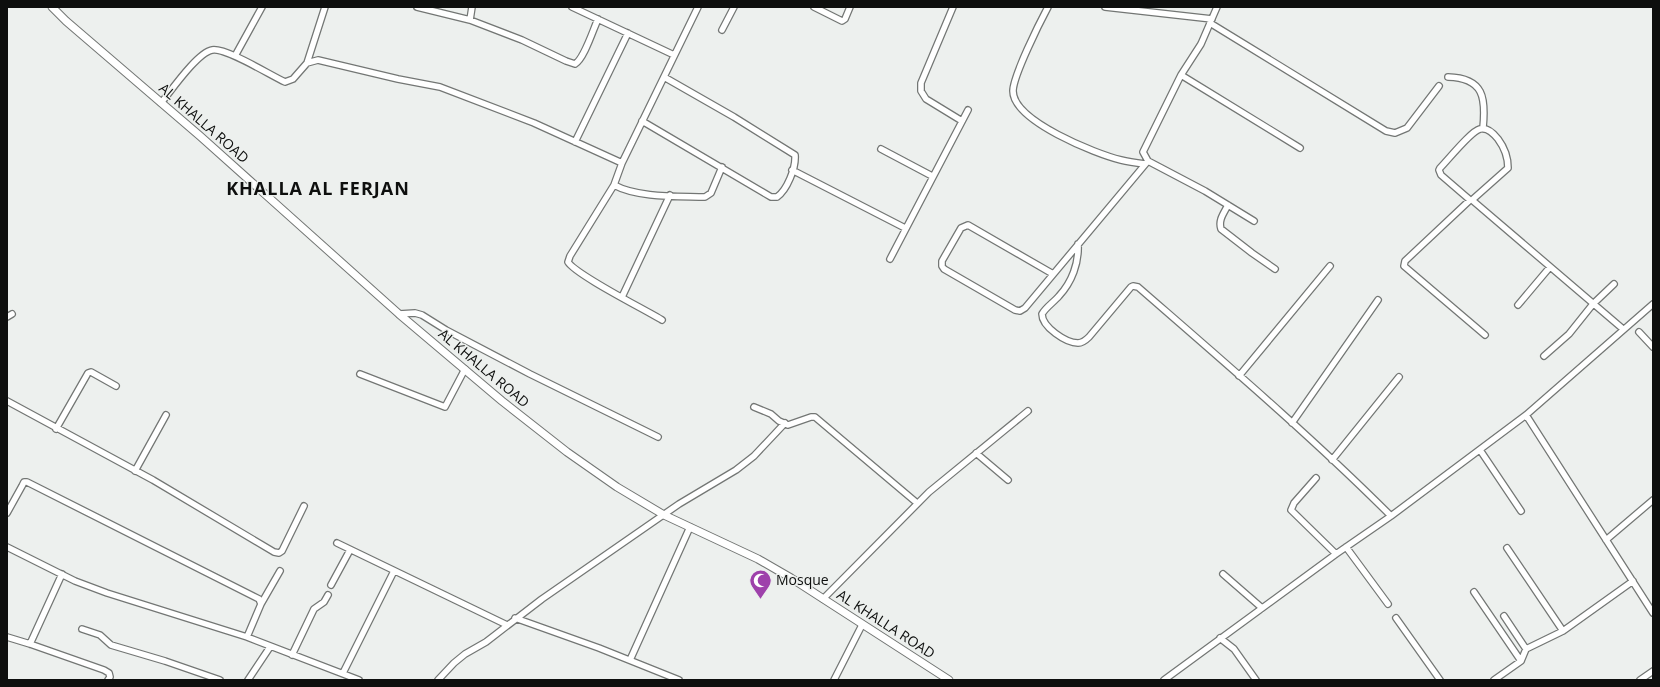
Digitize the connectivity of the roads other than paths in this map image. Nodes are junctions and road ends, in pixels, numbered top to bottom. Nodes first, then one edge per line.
1 (52, 7) edge
2 (262, 7) edge
3 (325, 7) edge
4 (417, 7) edge
5 (472, 7) edge
6 (572, 7) edge
7 (698, 7) edge
8 (734, 7) edge
9 (814, 7) edge
10 (850, 7) edge
11 (953, 7) edge
12 (1048, 7) edge
13 (1105, 7) edge
14 (1217, 7) edge
15 (598, 19) junction
16 (470, 20) junction
17 (1211, 21) junction
18 (722, 30) dead end
19 (628, 33) junction
20 (674, 55) junction
21 (235, 56) junction
22 (307, 62) junction
23 (1181, 75) junction
24 (664, 77) junction
25 (1448, 78) dead end
26 (1439, 86) dead end
27 (161, 103) junction
28 (968, 110) dead end
29 (642, 121) junction
30 (962, 121) junction
31 (1483, 128) junction
32 (575, 142) junction
33 (1300, 148) dead end
34 (881, 149) dead end
35 (1147, 162) junction
36 (622, 163) junction
37 (722, 167) junction
38 (792, 170) junction
39 (932, 176) junction
40 (614, 185) junction
41 (670, 195) junction
42 (1471, 200) junction
43 (1228, 205) junction
44 (1254, 221) dead end
45 (905, 228) junction
46 (1078, 244) junction
47 (890, 259) dead end
48 (1330, 266) dead end
49 (1550, 267) junction
50 (1275, 269) dead end
51 (1053, 274) junction
52 (1614, 284) dead end
53 (622, 297) junction
54 (1378, 300) dead end
55 (1593, 304) junction
56 (1653, 304) edge
57 (1518, 305) dead end
58 (399, 314) junction
59 (662, 320) dead end
60 (1623, 329) junction
61 (1639, 332) dead end
62 (1485, 335) dead end
63 (1653, 347) edge
64 (1544, 356) dead end
65 (465, 369) junction
66 (360, 374) dead end
67 (1239, 376) junction
68 (1399, 377) dead end
69 (116, 386) dead end
70 (7, 401) edge
71 (754, 406) dead end
72 (1028, 411) dead end
73 (166, 415) dead end
74 (1526, 415) junction
75 (1292, 423) junction
76 (785, 424) junction
77 (56, 429) junction
78 (658, 437) dead end
79 (1480, 450) junction
80 (976, 453) junction
81 (1332, 460) junction
82 (135, 471) junction
83 (1316, 478) dead end
84 (1008, 480) dead end
85 (1653, 500) edge
86 (917, 503) junction
87 (304, 506) dead end
88 (1521, 511) dead end
89 (7, 513) edge
90 (664, 515) junction
91 (1391, 516) junction
92 (690, 527) junction
93 (1606, 540) junction
94 (337, 543) dead end
95 (7, 547) edge
96 (1346, 547) junction
97 (1507, 548) dead end
98 (350, 550) junction
99 (1336, 554) junction
100 (280, 571) dead end
101 (394, 571) junction
102 (62, 574) junction
103 (1223, 574) dead end
104 (1633, 582) junction
105 (331, 584) dead end
106 (1474, 592) dead end
107 (328, 595) dead end
108 (823, 599) junction
109 (260, 604) junction
110 (1388, 604) dead end
111 (1262, 608) junction
112 (1653, 612) edge
113 (1504, 616) dead end
114 (515, 618) junction
115 (1396, 618) dead end
116 (506, 625) junction
117 (862, 625) junction
118 (82, 629) dead end
119 (1564, 631) junction
120 (7, 637) edge
121 (248, 637) junction
122 (1220, 638) junction
123 (30, 644) junction
124 (270, 647) junction
125 (1526, 649) junction
126 (292, 655) junction
127 (630, 660) junction
128 (1521, 661) junction
129 (1653, 671) edge
130 (343, 673) junction
131 (108, 680) edge
132 (220, 680) edge
133 (248, 680) edge
134 (359, 680) edge
135 (438, 680) edge
136 (679, 680) edge
137 (834, 680) edge
138 (949, 680) edge
139 (1164, 680) edge
140 (1256, 680) edge
141 (1440, 680) edge
142 (1494, 680) edge
143 (1640, 680) edge

1 - 27 street, AL KHALLA ROAD
2 - 21 street
3 - 22 street
4 - 16 street
5 - 16 street
6 - 15 street
7 - 20 street
8 - 18 street
9 - 10 street
11 - 30 street
12 - 35 street
13 - 17 street
14 - 17 street
15 - 16 street
15 - 19 street
17 - 23 street
17 - 26 street
19 - 20 street
19 - 32 street
20 - 24 street
21 - 22 street
21 - 27 street
22 - 32 street
23 - 33 street
23 - 35 street
24 - 29 street
24 - 38 street
25 - 31 street
27 - 58 street, AL KHALLA ROAD
28 - 30 street
29 - 36 street
29 - 37 street
30 - 39 street
31 - 42 street
31 - 42 street
32 - 36 street
34 - 39 street
35 - 43 street
35 - 46 street
36 - 40 street
37 - 38 street
37 - 41 street
38 - 45 street
39 - 45 street
40 - 41 street
40 - 53 street
41 - 53 street
42 - 49 street
42 - 62 street
43 - 44 street
43 - 50 street
45 - 47 street
46 - 51 street
46 - 67 street
48 - 67 street
49 - 55 street
49 - 57 street
51 - 51 street
52 - 55 street
53 - 59 street
54 - 75 street
55 - 60 street
55 - 64 street
56 - 60 street
58 - 65 street, AL KHALLA ROAD
58 - 78 street
60 - 74 street
61 - 63 street
65 - 66 street
65 - 90 street, AL KHALLA ROAD
67 - 75 street
68 - 81 street
69 - 77 street
70 - 77 street
71 - 76 street
72 - 80 street
73 - 82 street
74 - 79 street
74 - 93 street
75 - 81 street
76 - 86 street
76 - 90 street
77 - 82 street
79 - 88 street
79 - 91 street
80 - 84 street
80 - 86 street
81 - 91 street
82 - 87 street
83 - 99 street
85 - 93 street
86 - 108 street
89 - 109 street
90 - 92 street, AL KHALLA ROAD
90 - 114 street
91 - 96 street
92 - 108 street, AL KHALLA ROAD
92 - 127 street
93 - 104 street
94 - 98 street
95 - 102 street
96 - 99 street
96 - 110 street
97 - 119 street
98 - 101 street
98 - 105 street
99 - 111 street
100 - 109 street
101 - 116 street
101 - 130 street
102 - 121 street
102 - 123 street
103 - 111 street
104 - 112 street
104 - 119 street
106 - 128 street
107 - 126 street
108 - 117 street, AL KHALLA ROAD
109 - 121 street
111 - 122 street
113 - 125 street
114 - 116 street
114 - 127 street
115 - 141 street
116 - 135 street
117 - 137 street
117 - 138 street, AL KHALLA ROAD
118 - 132 street
119 - 125 street
120 - 123 street
121 - 124 street
122 - 139 street
122 - 140 street
123 - 131 street
124 - 126 street
124 - 133 street
125 - 128 street
126 - 130 street
127 - 136 street
128 - 142 street
129 - 143 street
130 - 134 street

